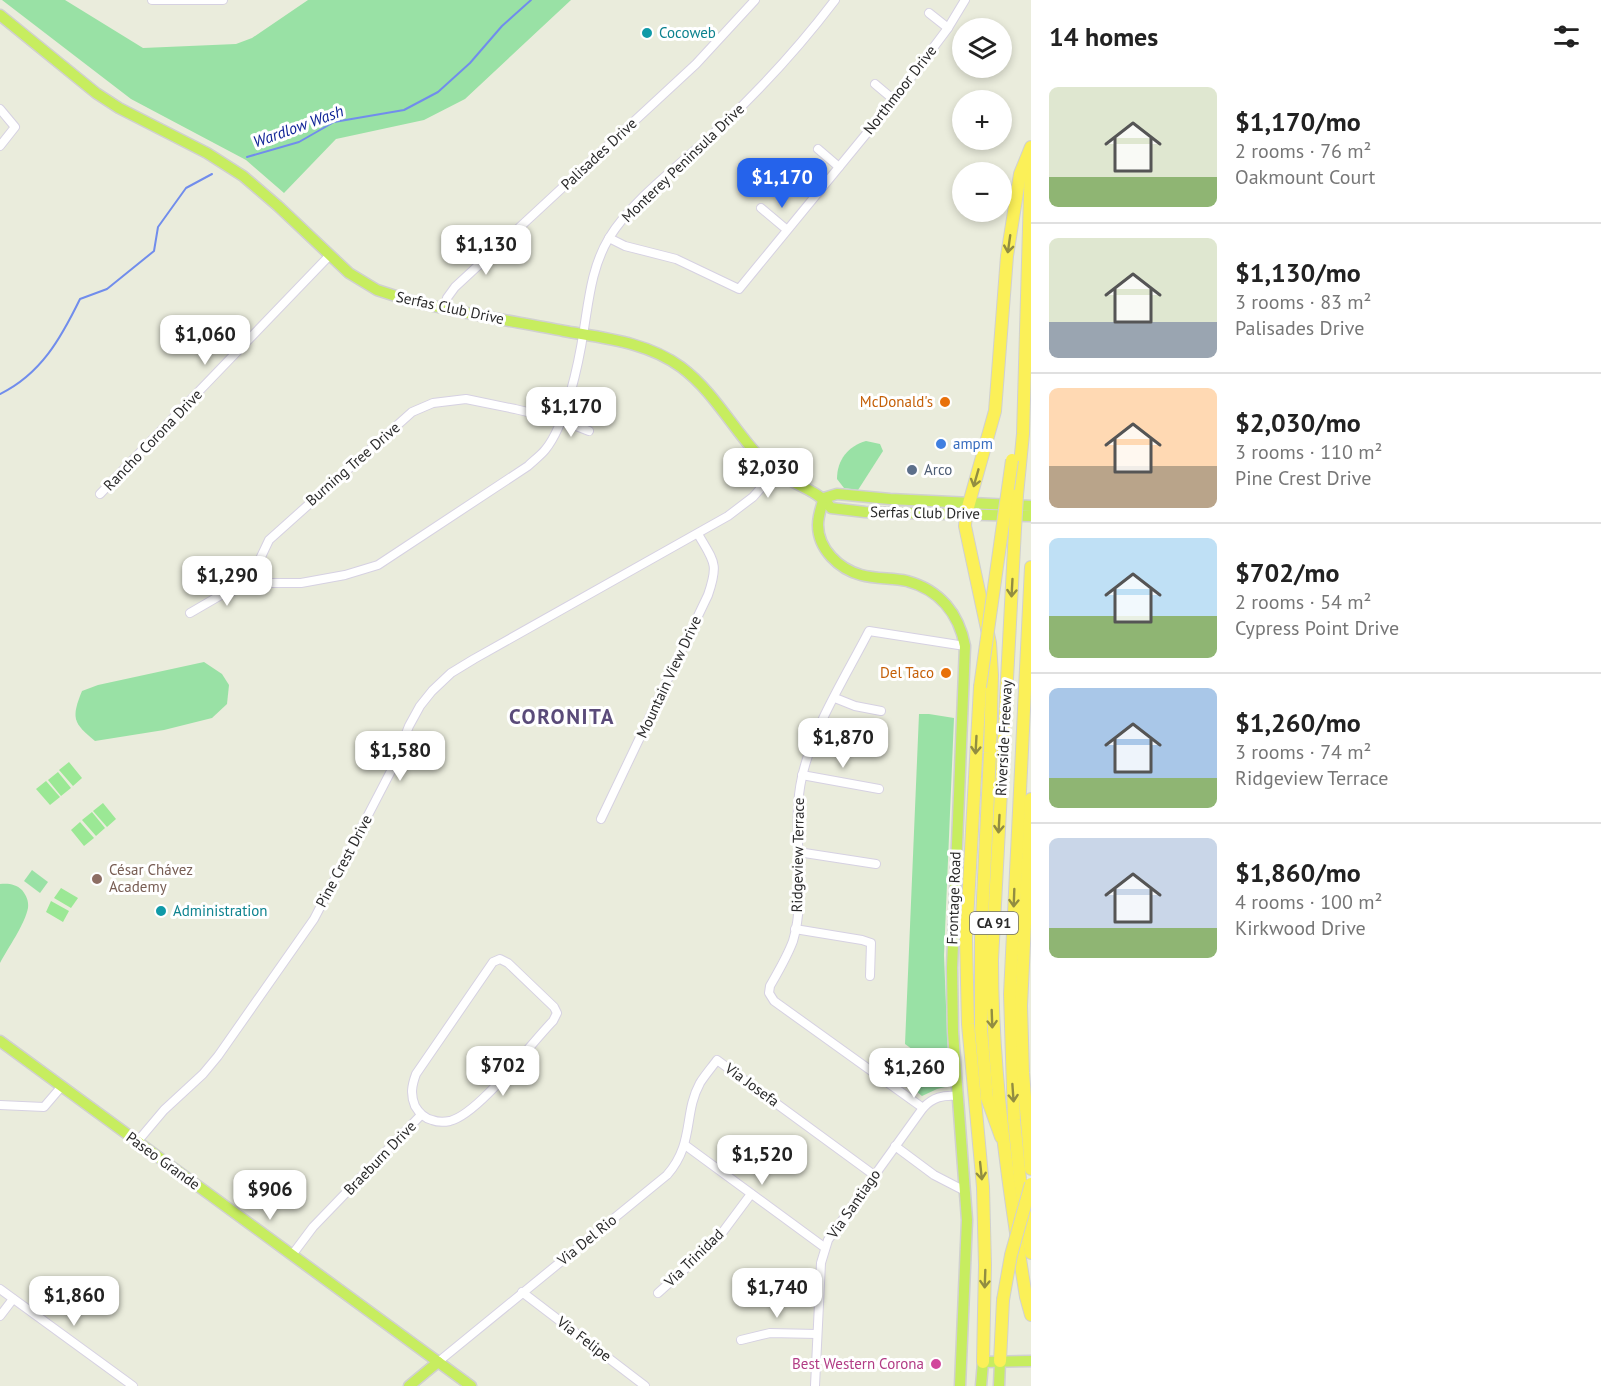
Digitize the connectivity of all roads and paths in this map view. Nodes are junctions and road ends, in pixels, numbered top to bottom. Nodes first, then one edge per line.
1 (152, 0) edge
2 (223, 0) edge
3 (755, 0) edge
4 (835, 0) edge
5 (965, 0) edge
6 (929, 12) dead end
7 (0, 15) edge
8 (948, 28) junction
9 (875, 84) dead end
10 (894, 100) junction
11 (0, 109) edge
12 (0, 146) edge
13 (1031, 147) edge
14 (818, 149) dead end
15 (1031, 159) edge
16 (839, 166) junction
17 (761, 208) dead end
18 (786, 229) junction
19 (609, 238) junction
20 (330, 255) junction
21 (445, 308) junction
22 (583, 334) junction
23 (561, 420) junction
24 (590, 431) dead end
25 (1023, 434) junction
26 (775, 472) junction
27 (100, 494) dead end
28 (824, 498) junction
29 (1031, 506) edge
30 (967, 508) junction
31 (1031, 516) edge
32 (698, 534) junction
33 (1031, 567) edge
34 (256, 583) junction
35 (190, 613) dead end
36 (965, 646) junction
37 (835, 698) junction
38 (880, 711) dead end
39 (802, 775) junction
40 (879, 789) dead end
41 (1031, 799) edge
42 (602, 819) dead end
43 (798, 852) junction
44 (876, 864) dead end
45 (795, 929) junction
46 (870, 975) dead end
47 (0, 1041) edge
48 (717, 1060) joint
49 (62, 1086) junction
50 (957, 1096) junction
51 (0, 1105) edge
52 (923, 1108) junction
53 (421, 1115) junction
54 (1001, 1137) junction
55 (137, 1142) junction
56 (685, 1145) junction
57 (895, 1146) junction
58 (1031, 1169) edge
59 (874, 1175) junction
60 (1031, 1184) edge
61 (965, 1191) junction
62 (751, 1194) junction
63 (824, 1247) junction
64 (1031, 1253) edge
65 (292, 1255) junction
66 (0, 1289) edge
67 (522, 1292) junction
68 (658, 1293) dead end
69 (14, 1299) junction
70 (1031, 1315) edge
71 (0, 1316) edge
72 (817, 1334) junction
73 (741, 1340) dead end
74 (1000, 1361) junction
75 (1031, 1361) edge
76 (438, 1362) junction
77 (982, 1362) junction
78 (133, 1386) edge
79 (409, 1386) edge
80 (471, 1386) edge
81 (645, 1386) edge
82 (815, 1386) edge
83 (960, 1386) edge
84 (981, 1386) edge
85 (999, 1386) edge

1 - 2 street
3 - 21 street, Palisades Drive
4 - 19 street, Monterey Peninsula Drive
5 - 8 street, Northmoor Drive
6 - 8 street
7 - 20 main road, Serfas Club Drive
8 - 10 street, Northmoor Drive
9 - 10 street
10 - 16 street, Northmoor Drive
11 - 12 street
13 -> 30 highway
14 - 16 street
15 - 25 highway, Riverside Freeway / CA 91
16 - 18 street, Northmoor Drive
17 - 18 street
18 - 19 street, Northmoor Drive
19 - 22 street, Monterey Peninsula Drive
20 - 21 main road, Serfas Club Drive
20 - 27 street, Rancho Corona Drive
21 - 22 main road, Serfas Club Drive
22 - 23 street, Monterey Peninsula Drive
22 - 26 main road, Serfas Club Drive
23 - 24 street, Burning Tree Drive
23 - 34 street, Monterey Peninsula Drive
23 - 34 street, Burning Tree Drive
25 -> 54 highway, Riverside Freeway / CA 91, bridge
25 -> 77 highway, bridge
26 - 28 main road, Serfas Club Drive
26 - 32 street, Pine Crest Drive
28 - 30 main road, Serfas Club Drive
28 - 36 main road, Frontage Road
29 - 30 main road, Serfas Club Drive
30 - 31 main road, Serfas Club Drive
30 - 54 highway
32 - 42 street, Mountain View Drive
32 - 55 street, Pine Crest Drive
33 -> 64 highway
34 - 35 street
36 - 37 street, Ridgeview Terrace
36 - 50 main road, Frontage Road
37 - 38 street
37 - 39 street, Ridgeview Terrace
39 - 40 street
39 - 43 street, Ridgeview Terrace
41 - 58 highway
43 - 44 street
43 - 45 street, Ridgeview Terrace
45 - 46 street
45 - 52 street, Ridgeview Terrace
47 - 49 main road, Paseo Grande
48 - 56 street, Via Del Rio
48 - 59 street, Via Josefa
49 - 51 street
49 - 55 main road, Paseo Grande
50 - 52 street, Via Santiago
50 - 61 main road, Frontage Road
52 - 57 street, Via Santiago
53 - 53 street
53 - 65 street, Braeburn Drive
54 - 70 highway, Riverside Freeway / CA 91
55 - 65 main road, Paseo Grande
56 - 62 street
56 - 67 street, Via Del Rio
57 - 59 street, Via Santiago
57 - 61 street
59 - 63 street, Via Santiago
60 - 74 highway, bridge
61 - 83 main road, Frontage Road
62 - 63 street
62 - 68 street, Via Trinidad
63 - 72 street, Via Santiago
65 - 76 main road, Paseo Grande
66 - 69 street
67 - 76 street, Via Del Rio
67 - 81 street, Via Felipe
69 - 71 street
69 - 78 street
72 - 73 street
72 - 82 street, Via Santiago
74 - 75 main road
74 - 77 main road
74 - 85 main road
76 - 79 main road, Via Del Rio
76 - 80 main road, Paseo Grande
77 - 84 main road

